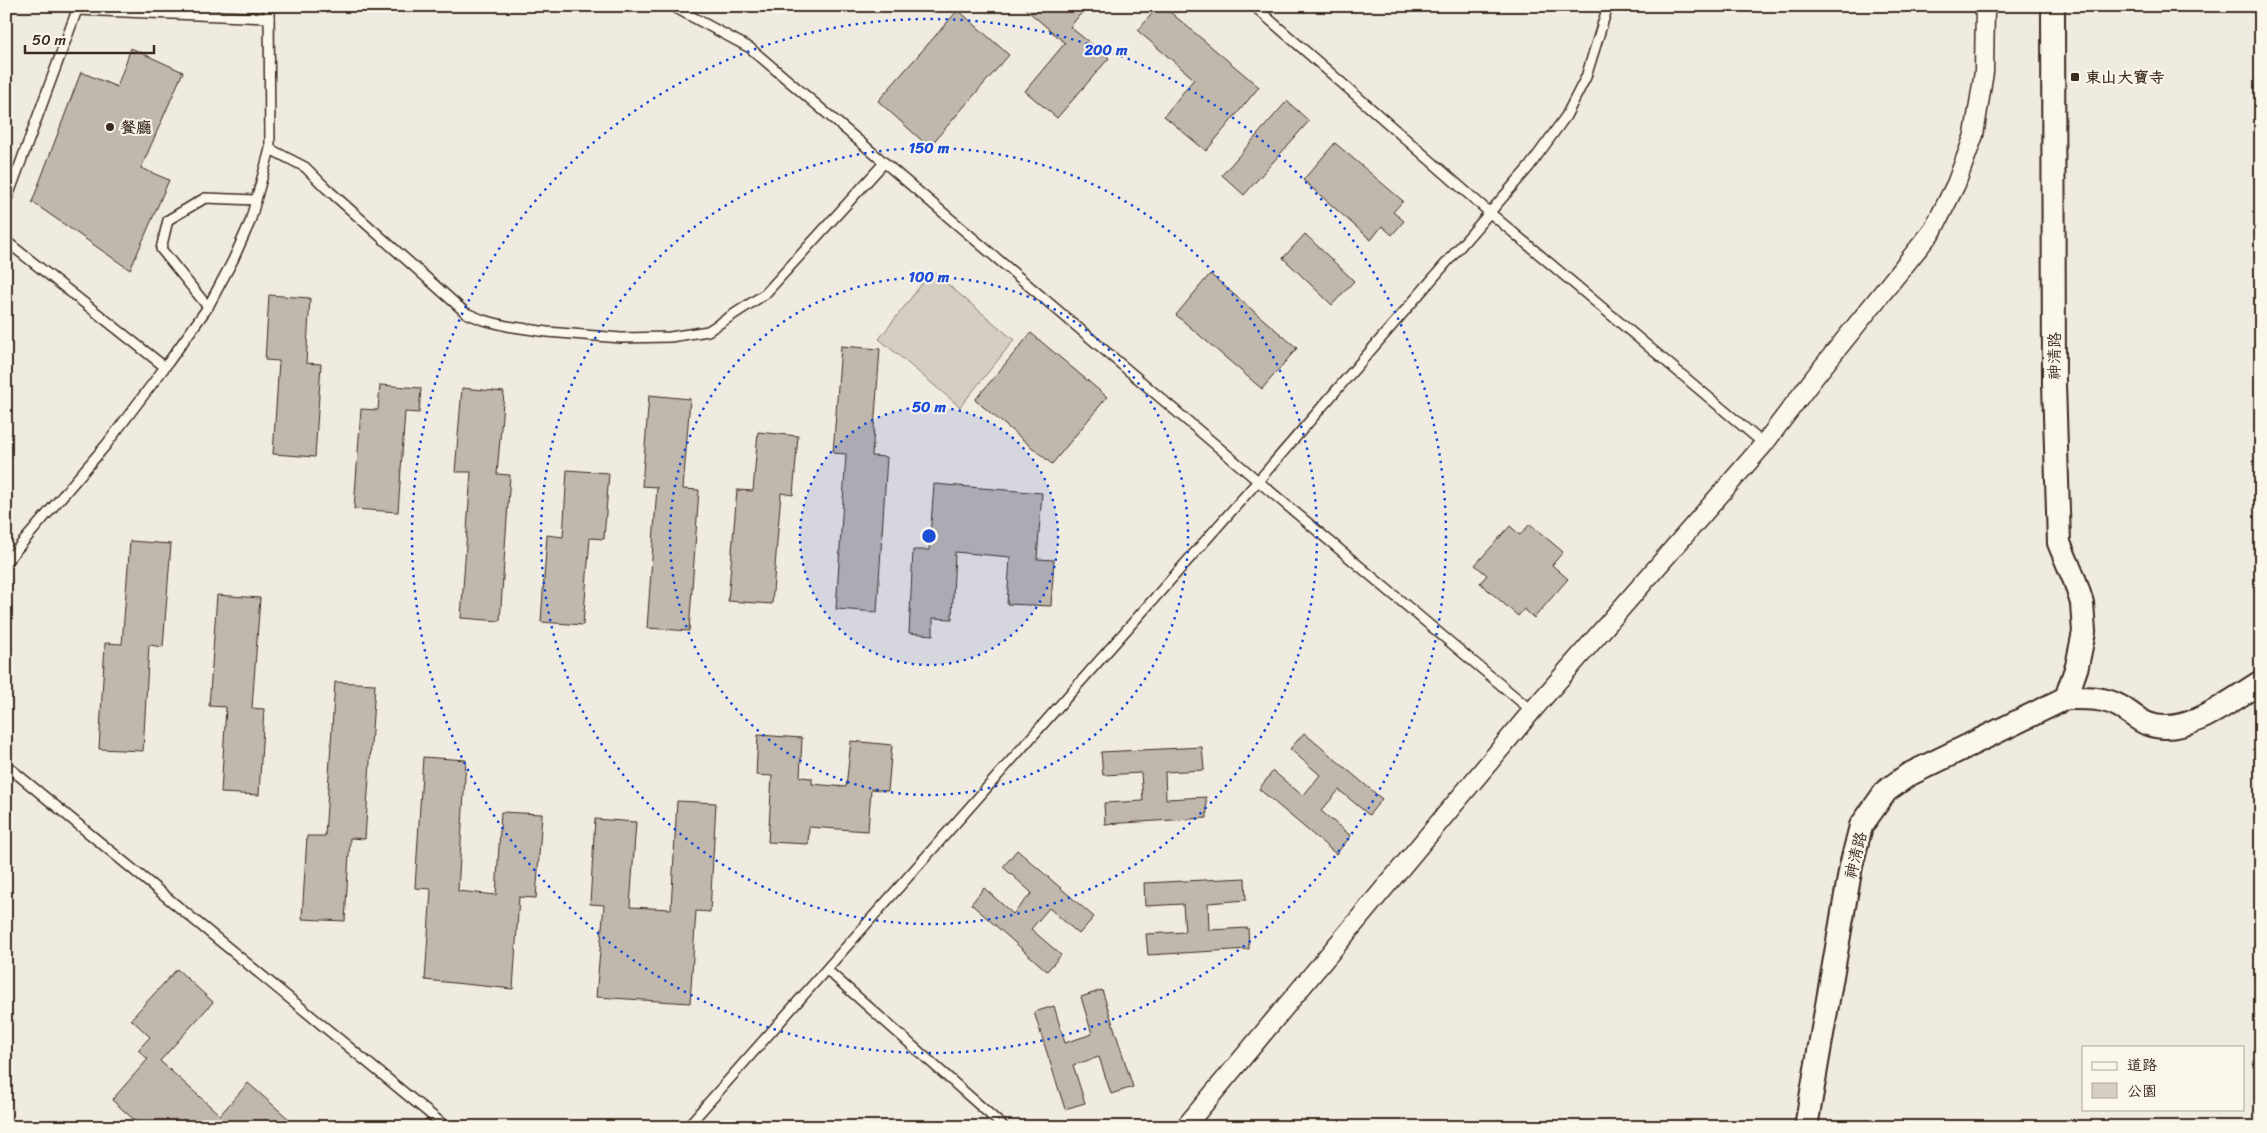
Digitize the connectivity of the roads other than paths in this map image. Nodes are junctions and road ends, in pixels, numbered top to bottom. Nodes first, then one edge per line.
1 (269, 6) edge
2 (672, 6) edge
3 (1254, 6) edge
4 (1608, 6) edge
5 (1984, 6) edge
6 (2052, 6) edge
7 (269, 18) junction
8 (270, 149) junction
9 (884, 163) junction
10 (256, 200) junction
11 (6, 202) edge
12 (1489, 212) junction
13 (6, 240) edge
14 (208, 307) junction
15 (165, 367) junction
16 (1764, 444) junction
17 (1258, 481) junction
18 (6, 562) edge
19 (2261, 682) edge
20 (2066, 698) junction
21 (1532, 712) junction
22 (6, 765) edge
23 (827, 970) junction
24 (446, 1127) edge
25 (687, 1127) edge
26 (1004, 1127) edge
27 (1185, 1127) edge
28 (1806, 1127) edge

1 - 7 lane
2 - 9 lane
3 - 12 lane
4 - 12 lane
5 - 16 street
6 - 20 street, 神清路
7 - 8 lane
7 - 11 lane
8 - 9 lane
8 - 10 lane
9 - 17 lane
10 - 14 lane
10 - 14 lane
12 - 16 lane
12 - 17 lane
13 - 15 lane
14 - 15 lane
15 - 18 lane
16 - 21 street
17 - 21 lane
17 - 23 lane
19 - 20 street, 神清路
20 - 28 street, 神清路
21 - 27 street
22 - 24 lane
23 - 25 lane
23 - 26 lane

